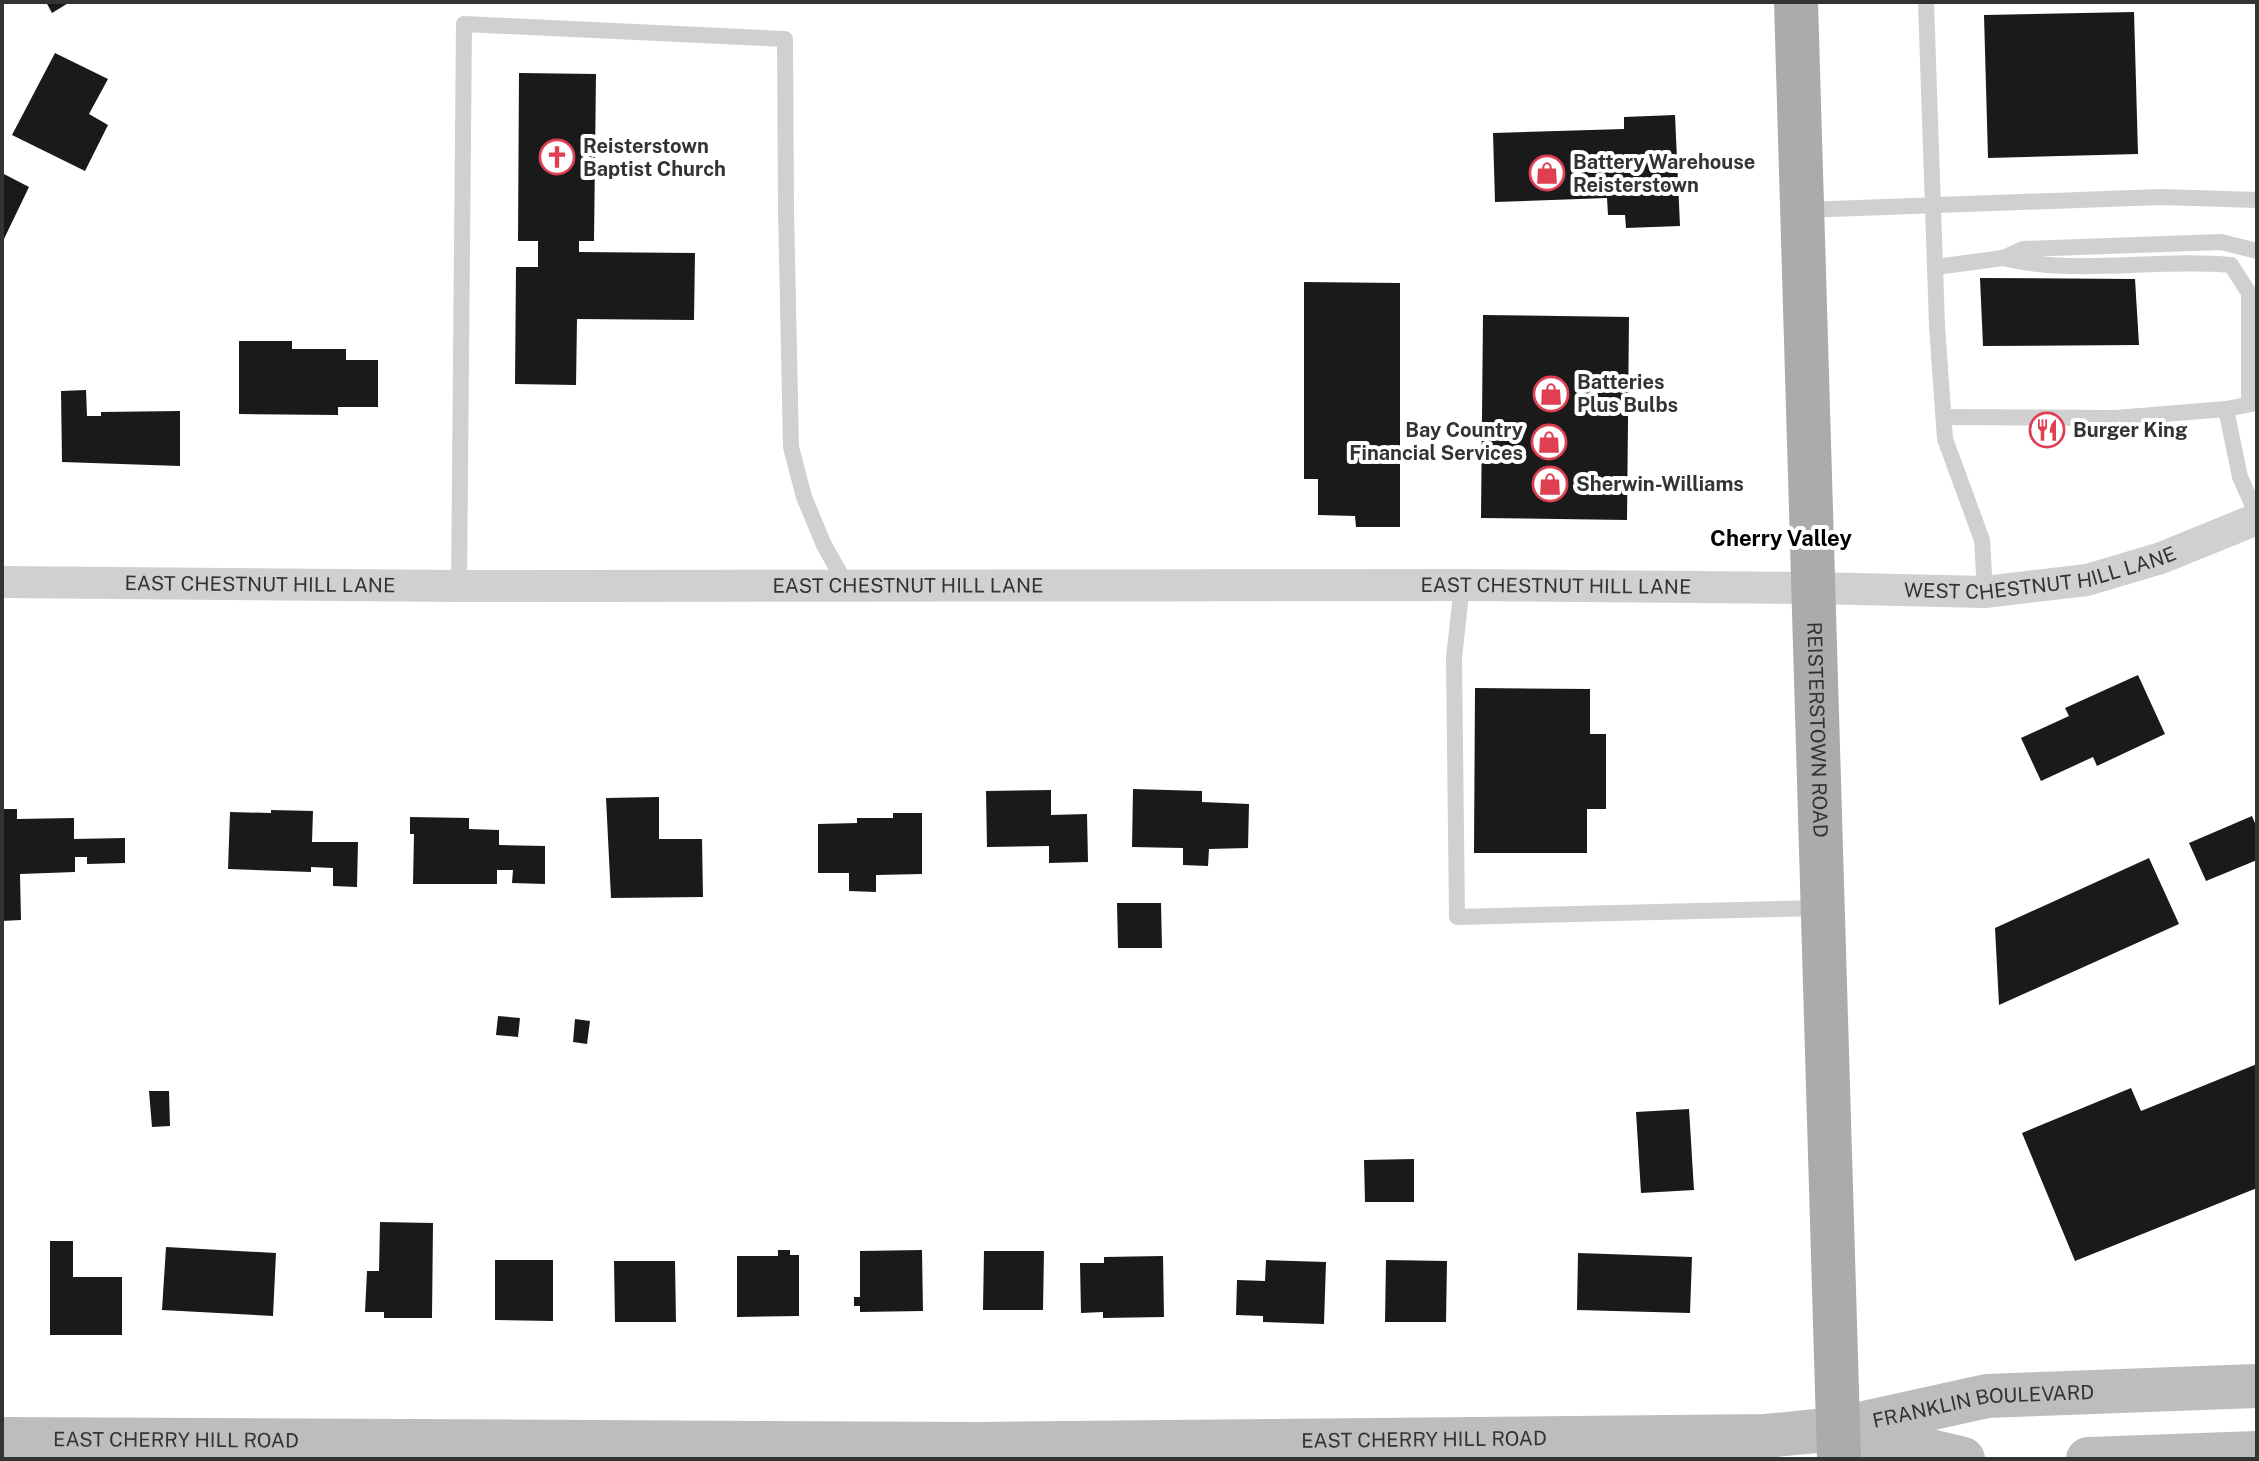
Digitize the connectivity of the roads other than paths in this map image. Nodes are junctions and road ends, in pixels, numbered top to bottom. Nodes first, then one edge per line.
1 (1796, 2) edge
2 (1926, 2) edge
3 (2257, 200) edge
4 (1934, 205) junction
5 (1802, 210) junction
6 (2257, 251) edge
7 (2003, 258) junction
8 (1936, 267) junction
9 (2253, 404) edge
10 (2226, 409) junction
11 (1944, 417) junction
12 (2257, 517) edge
13 (2, 582) edge
14 (1462, 585) junction
15 (459, 586) junction
16 (847, 586) junction
17 (1813, 588) junction
18 (1985, 592) junction
19 (1823, 908) junction
20 (2257, 1386) edge
21 (2, 1439) edge
22 (1838, 1444) edge
23 (364, 1450) edge
24 (979, 1451) edge
25 (2257, 1453) edge
26 (1963, 1459) edge
27 (2088, 1459) edge

1 - 5 main road, REISTERSTOWN ROAD
2 - 4 lane
3 - 4 lane
4 - 5 lane
4 - 8 lane
5 - 17 main road, REISTERSTOWN ROAD
6 - 7 lane
7 - 8 lane
7 - 9 lane
8 - 11 lane
9 - 10 lane
10 - 11 lane
10 - 12 lane
11 - 18 lane
12 - 18 street, WEST CHESTNUT HILL LANE
13 - 15 street, EAST CHESTNUT HILL LANE
14 - 16 street, EAST CHESTNUT HILL LANE
14 - 17 street, EAST CHESTNUT HILL LANE
14 - 19 lane
15 - 16 street, EAST CHESTNUT HILL LANE
15 - 16 lane
17 - 18 street, WEST CHESTNUT HILL LANE
17 - 19 main road, REISTERSTOWN ROAD
19 - 22 main road, REISTERSTOWN ROAD
20 - 22 main road, FRANKLIN BOULEVARD
21 - 23 main road, EAST CHERRY HILL ROAD
22 - 24 main road, EAST CHERRY HILL ROAD
22 - 26 main road, FRANKLIN BOULEVARD
23 - 24 main road, EAST CHERRY HILL ROAD
25 - 27 main road

